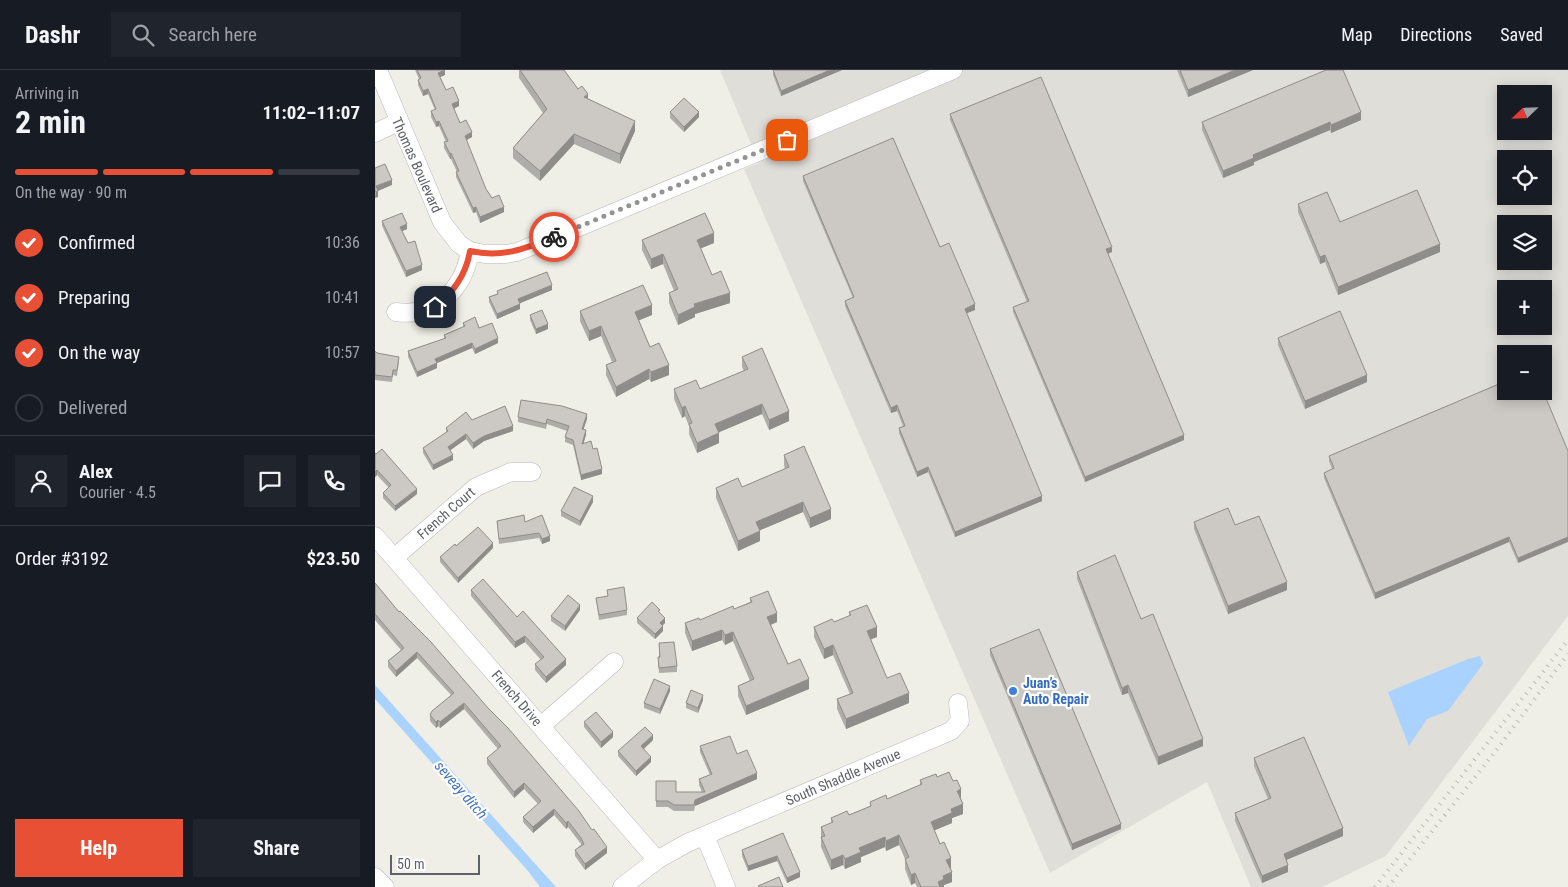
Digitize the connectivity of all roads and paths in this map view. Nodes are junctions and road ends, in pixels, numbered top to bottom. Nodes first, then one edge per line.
1 (377, 70) edge
2 (953, 70) edge
3 (398, 122) junction
4 (375, 133) edge
5 (470, 251) junction
6 (396, 312) dead end
7 (532, 472) dead end
8 (375, 536) edge
9 (394, 558) junction
10 (614, 662) dead end
11 (957, 703) dead end
12 (541, 726) junction
13 (705, 836) junction
14 (657, 860) junction
15 (375, 877) edge
16 (385, 887) edge
17 (622, 887) edge
18 (726, 887) edge

1 - 3 street, Thomas Boulevard
2 - 5 street
3 - 4 street
3 - 5 street, Thomas Boulevard
5 - 6 street
7 - 9 street, French Court
8 - 9 street, French Drive
9 - 12 street, French Drive
10 - 12 street
11 - 13 street, South Shaddle Avenue
12 - 14 street, French Drive
13 - 14 street
13 - 18 street
14 - 17 street
15 - 16 street

